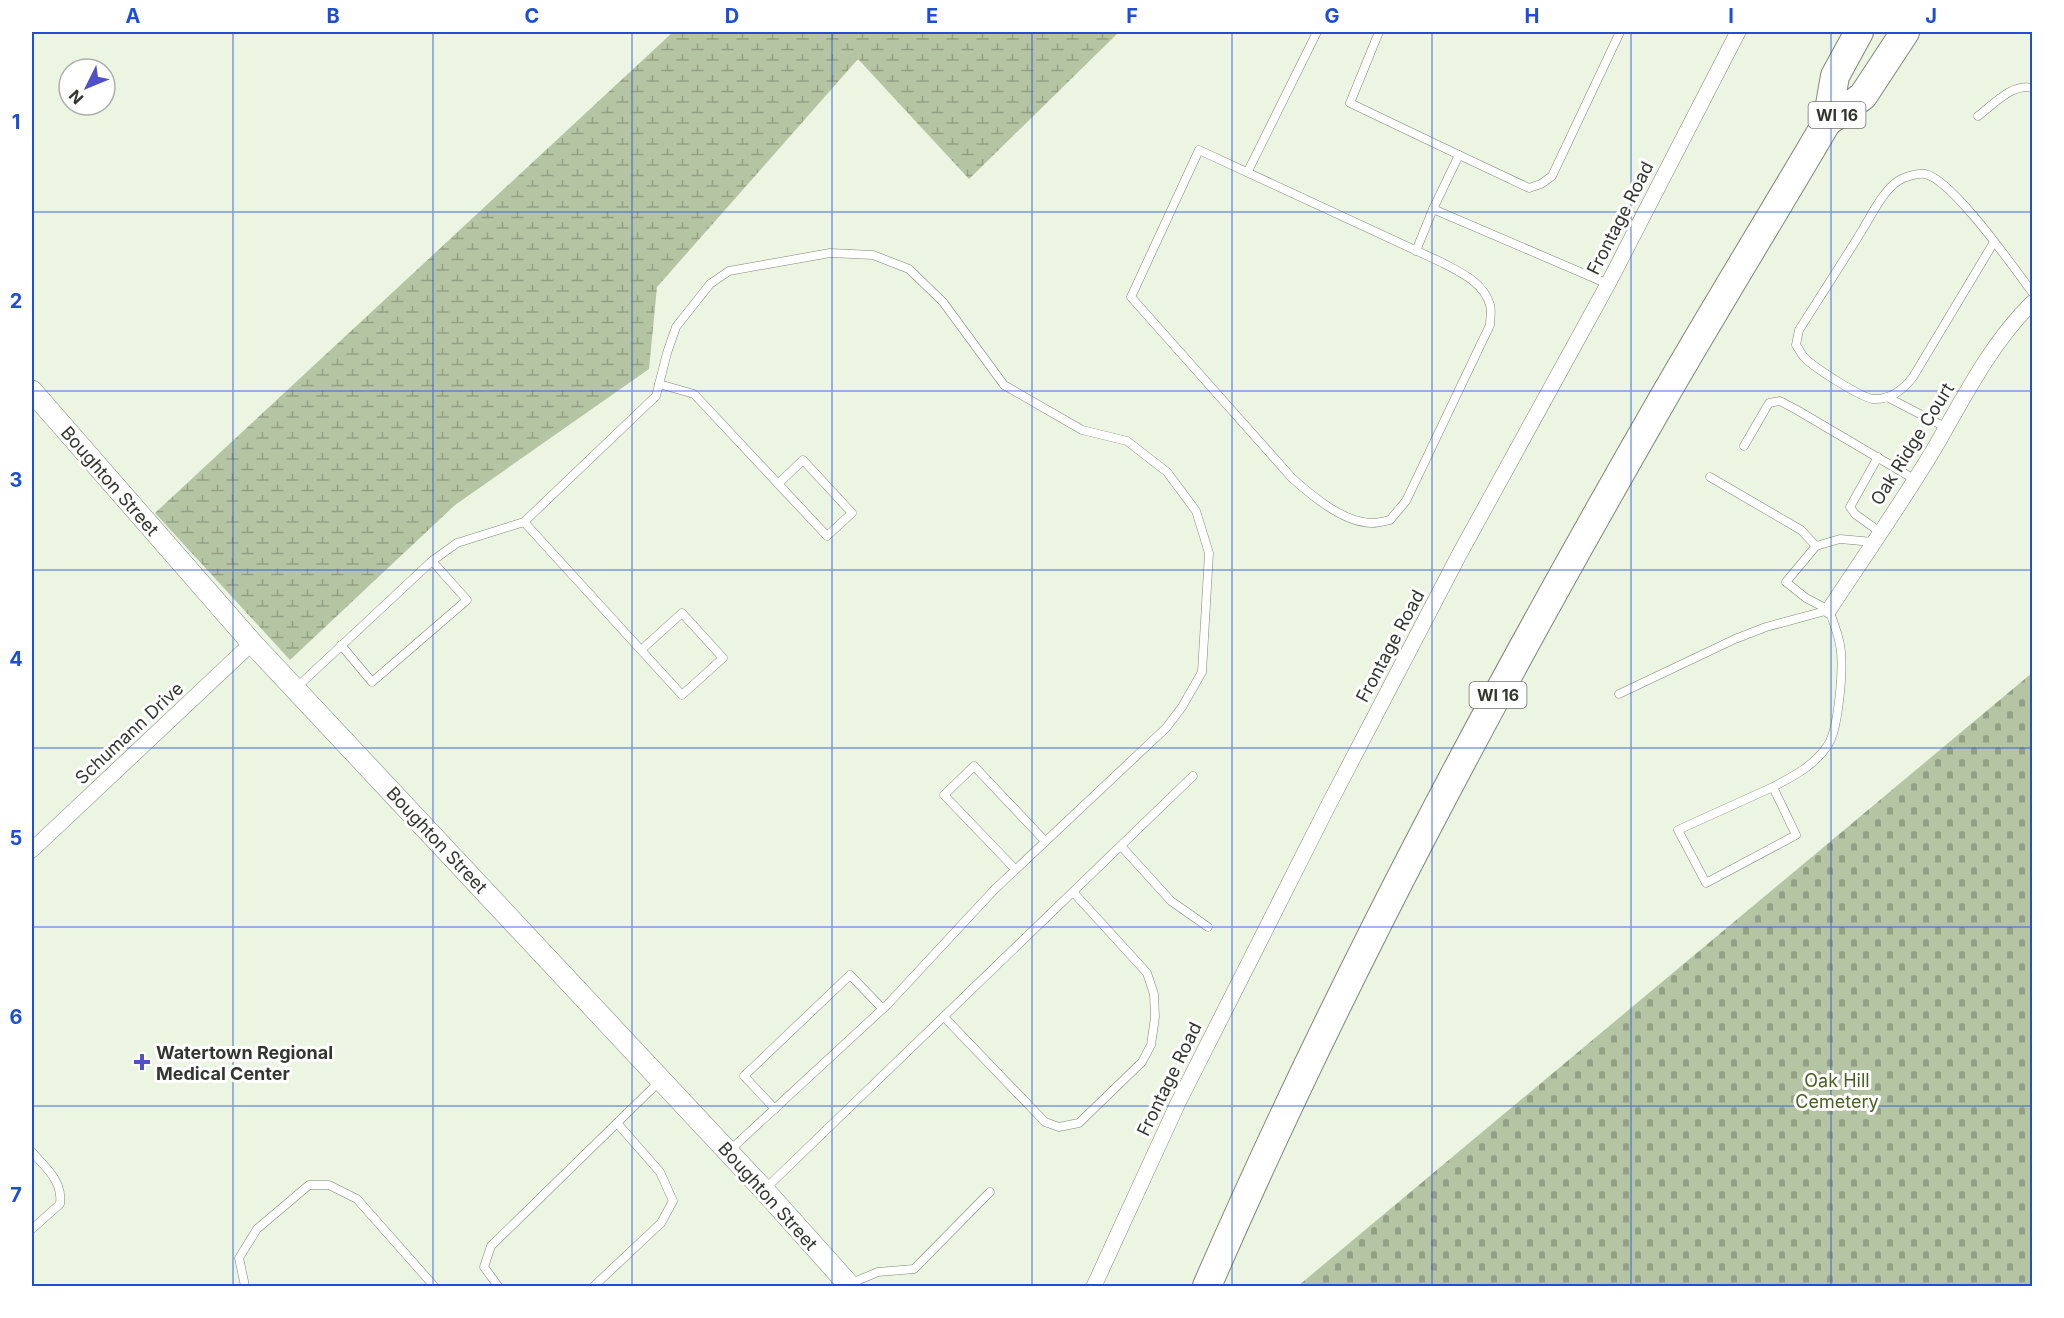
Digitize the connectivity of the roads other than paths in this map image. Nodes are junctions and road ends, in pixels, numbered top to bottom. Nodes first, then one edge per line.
1 (1317, 32) edge
2 (1379, 32) edge
3 (1620, 32) edge
4 (1738, 32) edge
5 (1859, 32) edge
6 (1905, 32) edge
7 (2032, 88) edge
8 (1978, 116) dead end
9 (1827, 123) junction
10 (1459, 155) junction
11 (1248, 171) junction
12 (1433, 209) junction
13 (1994, 242) junction
14 (1416, 251) junction
15 (1608, 284) junction
16 (2032, 292) edge
17 (2032, 303) edge
18 (659, 384) junction
19 (32, 391) edge
20 (1887, 397) junction
21 (1945, 427) junction
22 (1744, 446) dead end
23 (1878, 457) junction
24 (1710, 477) dead end
25 (1914, 479) junction
26 (778, 484) junction
27 (524, 522) junction
28 (1877, 537) junction
29 (1816, 546) junction
30 (432, 561) junction
31 (1829, 610) junction
32 (252, 644) junction
33 (341, 645) junction
34 (641, 650) junction
35 (295, 689) junction
36 (1619, 694) dead end
37 (1193, 776) dead end
38 (1773, 787) junction
39 (1045, 841) junction
40 (1121, 846) junction
41 (32, 850) edge
42 (1015, 869) junction
43 (1073, 892) junction
44 (1208, 927) dead end
45 (883, 1009) junction
46 (944, 1017) junction
47 (661, 1080) junction
48 (775, 1109) junction
49 (617, 1123) junction
50 (32, 1152) edge
51 (728, 1152) junction
52 (764, 1190) junction
53 (990, 1192) dead end
54 (32, 1229) edge
55 (849, 1286) edge
56 (245, 1287) edge
57 (434, 1287) edge
58 (498, 1287) edge
59 (594, 1287) edge
60 (1094, 1287) edge
61 (1207, 1287) edge

1 - 11 lane
2 - 10 lane
3 - 10 lane
4 - 15 street, Frontage Road
5 - 9 highway, WI 16
6 - 9 highway, WI 16
7 - 8 lane
9 - 61 highway, WI 16
10 - 12 lane
11 - 14 lane
11 - 14 lane
12 - 14 lane
12 - 15 lane
13 - 16 lane
13 - 20 lane
13 - 20 lane
15 - 60 street, Frontage Road
17 - 21 street, Oak Ridge Court
18 - 26 lane
18 - 27 lane
18 - 39 lane
19 - 32 street, Boughton Street
20 - 21 lane
21 - 25 street, Oak Ridge Court
22 - 23 lane
23 - 25 lane
23 - 28 lane
24 - 29 lane
25 - 28 street, Oak Ridge Court
26 - 26 lane
27 - 30 lane
27 - 34 lane
28 - 29 lane
28 - 31 street, Oak Ridge Court
29 - 31 lane
30 - 33 lane
30 - 33 lane
31 - 36 lane
31 - 38 lane
32 - 35 street, Boughton Street
32 - 41 street, Schumann Drive
33 - 35 lane
34 - 34 lane
35 - 47 street, Boughton Street
37 - 40 lane
38 - 38 lane
39 - 42 lane
39 - 42 lane
40 - 43 lane
40 - 44 lane
42 - 45 lane
43 - 46 lane
43 - 46 lane
45 - 48 lane
45 - 48 lane
46 - 52 lane
47 - 49 lane
47 - 51 street, Boughton Street
48 - 51 lane
49 - 58 lane
49 - 59 lane
50 - 54 lane
51 - 52 street, Boughton Street
52 - 55 street, Boughton Street
53 - 55 lane
56 - 57 lane

